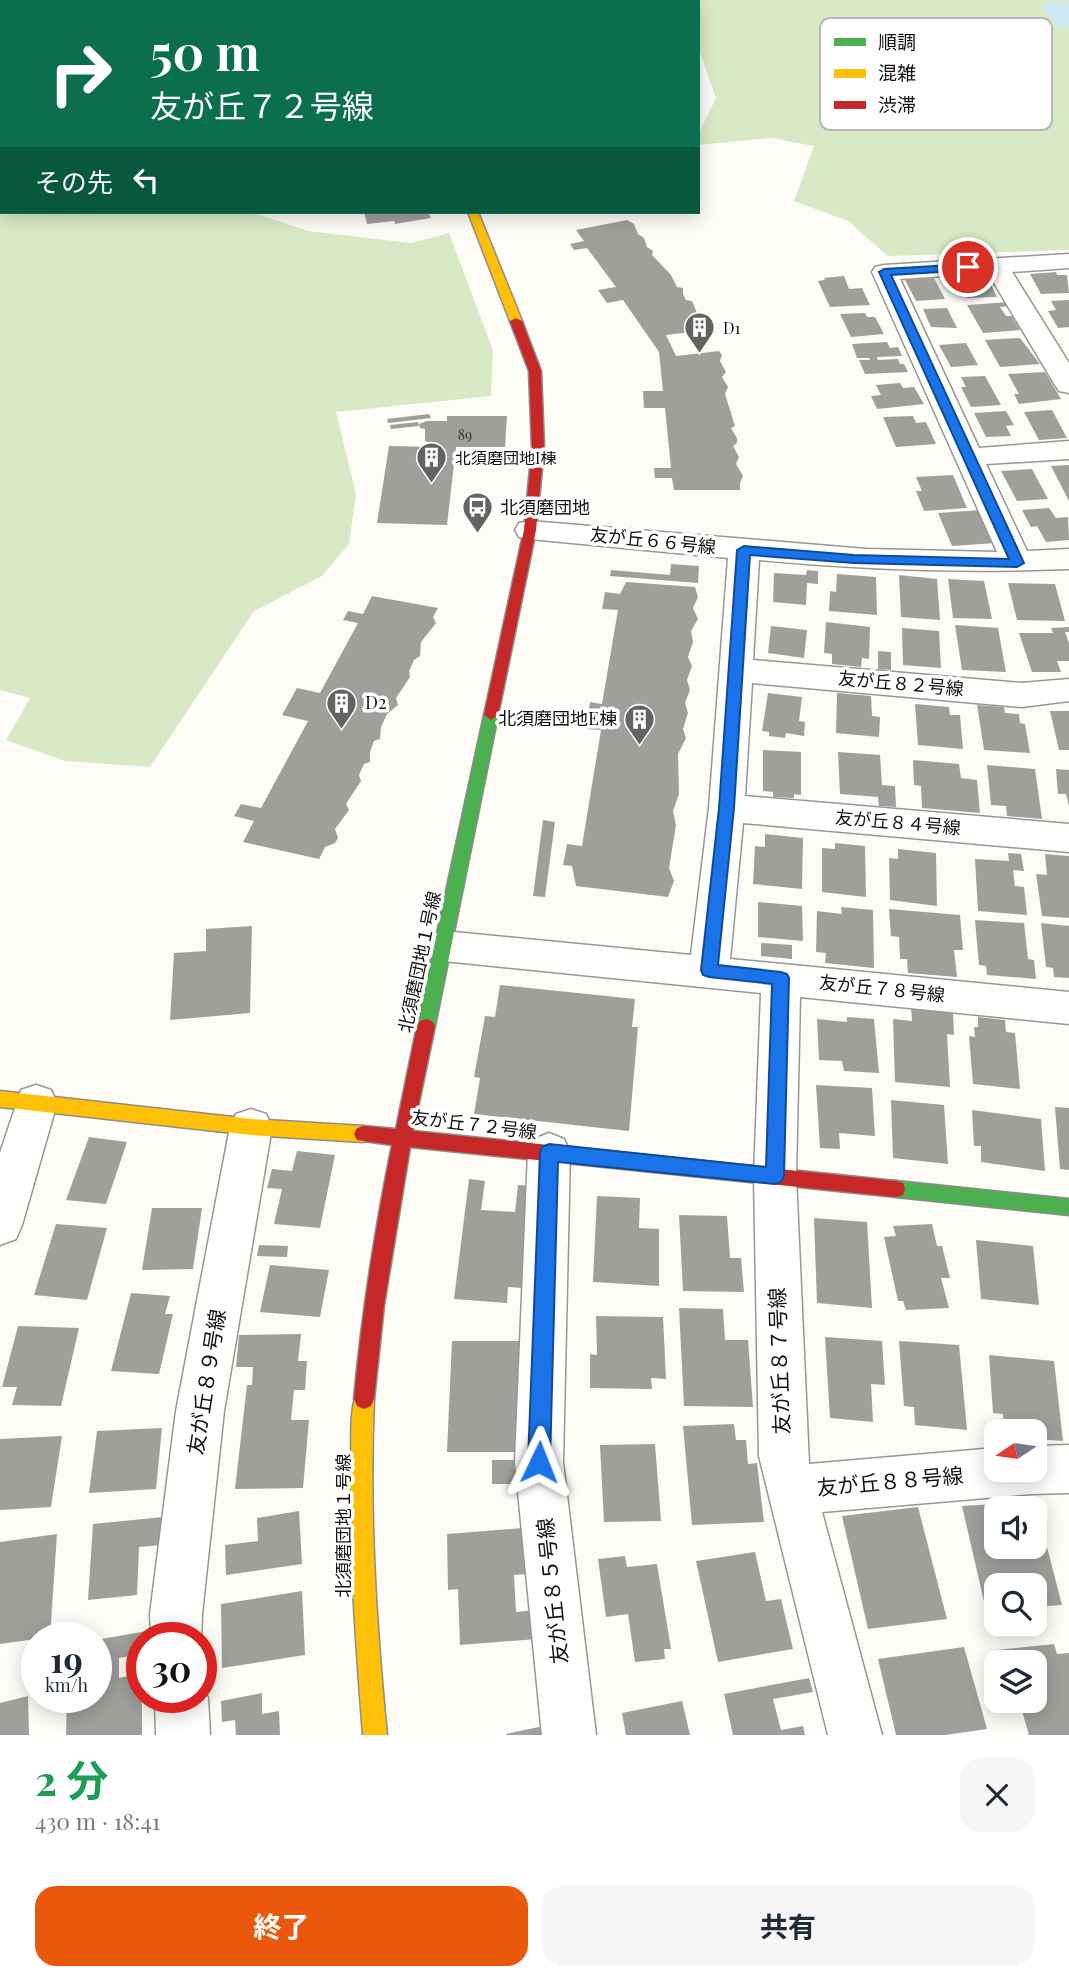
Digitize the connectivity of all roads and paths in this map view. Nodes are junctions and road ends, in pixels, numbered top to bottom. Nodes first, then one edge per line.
1 (474, 214) edge
2 (1069, 261) edge
3 (995, 265) junction
4 (1069, 385) edge
5 (1069, 450) edge
6 (970, 457) junction
7 (530, 530) junction
8 (744, 550) junction
9 (1069, 559) edge
10 (1017, 563) junction
11 (734, 670) junction
12 (1069, 690) edge
13 (727, 808) junction
14 (1069, 838) edge
15 (444, 946) junction
16 (709, 970) junction
17 (781, 978) junction
18 (1069, 1007) edge
19 (18, 1101) edge
20 (251, 1128) junction
21 (404, 1136) junction
22 (549, 1153) junction
23 (775, 1176) junction
24 (1069, 1207) edge
25 (0, 1225) edge
26 (1069, 1469) edge
27 (1047, 1470) edge
28 (984, 1474) edge
29 (792, 1490) junction
30 (176, 1622) edge
31 (182, 1713) edge
32 (183, 1735) edge
33 (375, 1735) edge
34 (569, 1735) edge
35 (855, 1735) edge

1 - 7 street, 北須磨団地１号線
2 - 3 street
3 - 4 street
3 - 6 street
5 - 6 street
6 - 10 street
7 - 8 street, 友が丘６６号線
7 - 15 street, 北須磨団地１号線
8 - 10 street, 友が丘６６号線
8 - 11 street
9 - 10 street, 友が丘６６号線
11 - 12 street, 友が丘８２号線
11 - 13 street
13 - 14 street, 友が丘８４号線
13 - 16 street
15 - 16 street, 友が丘７８号線
15 - 21 street, 北須磨団地１号線
16 - 17 street, 友が丘７８号線
17 - 18 street, 友が丘７８号線
17 - 23 street, 友が丘８７号線
19 - 20 street, 友が丘７２号線
19 - 25 street
20 - 21 street, 友が丘７２号線
20 - 30 street, 友が丘８９号線
21 - 22 street, 友が丘７２号線
21 - 33 street, 北須磨団地１号線
22 - 23 street, 友が丘７２号線
22 - 34 street, 友が丘８５号線
23 - 24 street, 友が丘７２号線
23 - 29 street, 友が丘８７号線
26 - 27 street, 友が丘８８号線
28 - 29 street, 友が丘８８号線
29 - 35 street, 友が丘８７号線
31 - 32 street

